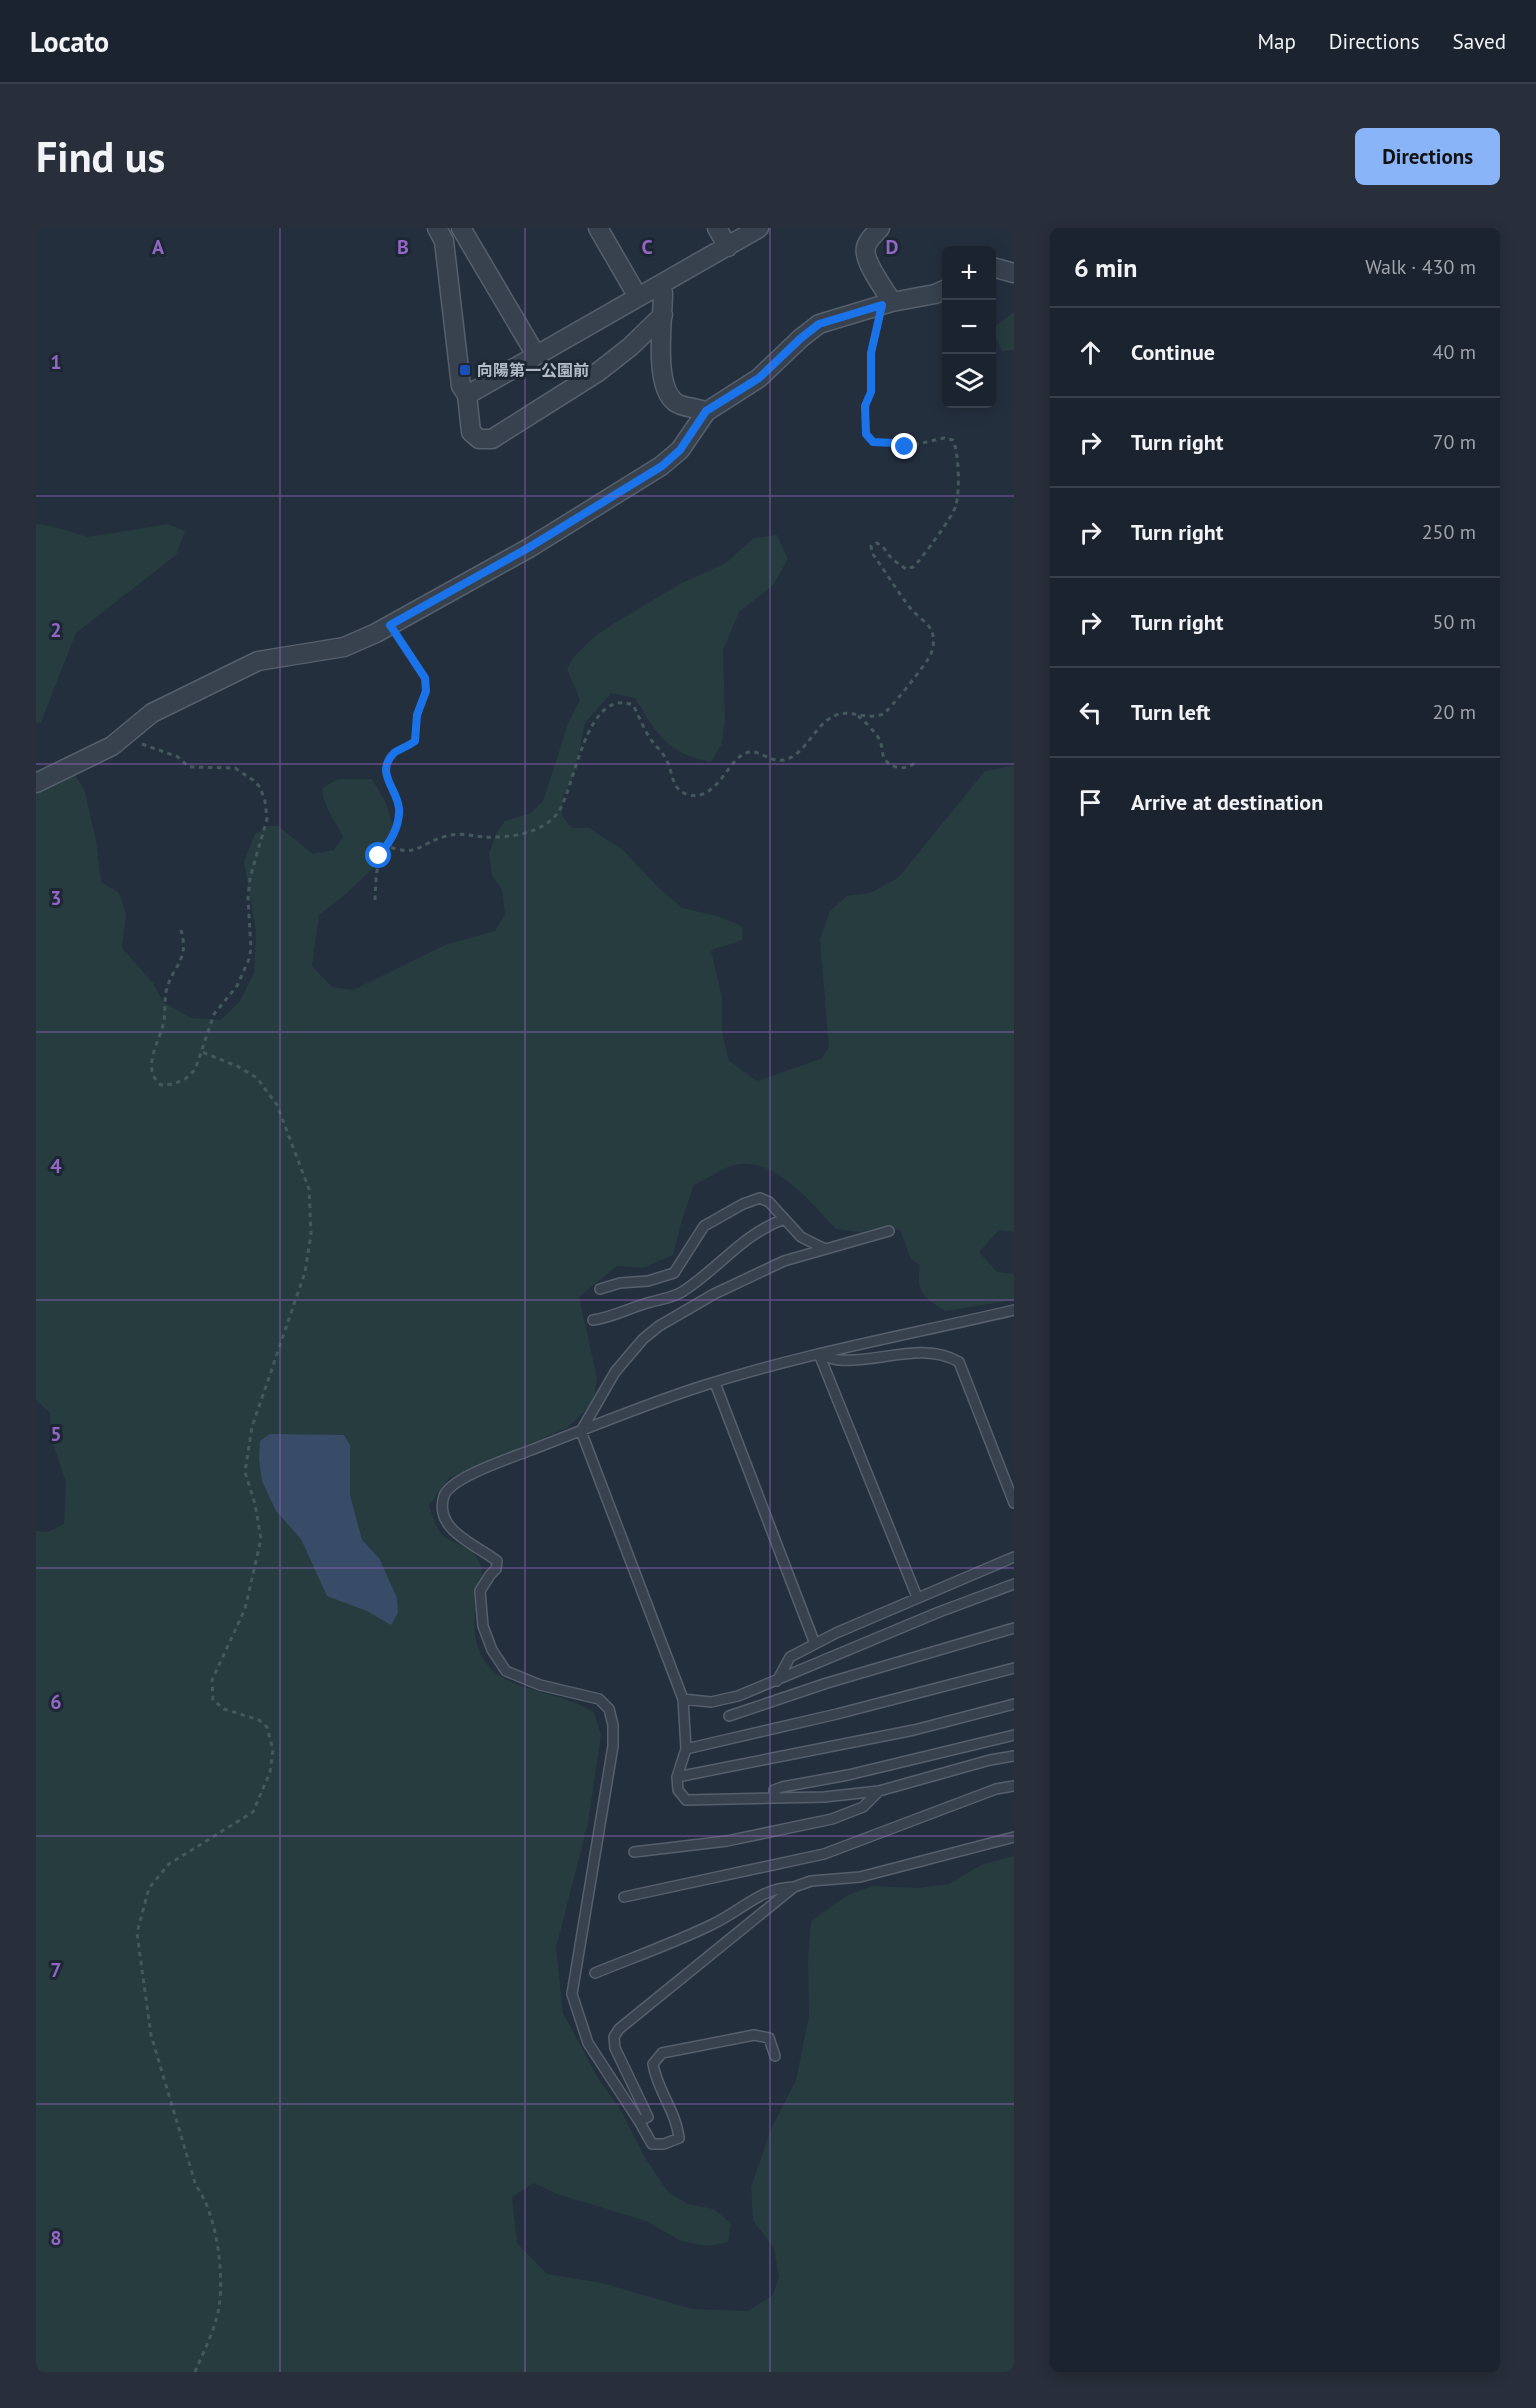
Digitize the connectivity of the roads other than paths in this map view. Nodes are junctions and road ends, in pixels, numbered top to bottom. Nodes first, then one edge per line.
1 (437, 228) edge
2 (461, 228) edge
3 (598, 228) edge
4 (717, 228) edge
5 (759, 228) edge
6 (880, 228) edge
7 (728, 247) junction
8 (996, 268) edge
9 (1014, 273) edge
10 (660, 285) junction
11 (942, 291) edge
12 (638, 297) junction
13 (887, 303) junction
14 (663, 315) junction
15 (536, 355) junction
16 (467, 395) junction
17 (706, 411) junction
18 (36, 783) edge
19 (784, 1219) junction
20 (889, 1231) dead end
21 (825, 1249) junction
22 (600, 1289) dead end
23 (1014, 1310) edge
24 (593, 1320) dead end
25 (819, 1354) junction
26 (716, 1383) junction
27 (581, 1431) junction
28 (1014, 1503) edge
29 (1014, 1557) edge
30 (1014, 1584) edge
31 (917, 1597) junction
32 (1014, 1628) edge
33 (815, 1644) junction
34 (1014, 1668) edge
35 (777, 1680) junction
36 (683, 1699) junction
37 (1014, 1704) edge
38 (729, 1716) dead end
39 (1014, 1735) edge
40 (686, 1749) junction
41 (1014, 1756) edge
42 (676, 1777) junction
43 (1014, 1786) edge
44 (879, 1791) junction
45 (774, 1798) junction
46 (1014, 1837) edge
47 (634, 1852) dead end
48 (794, 1887) junction
49 (624, 1897) dead end
50 (596, 1973) dead end
51 (775, 2056) dead end
52 (639, 2121) junction

1 - 16 street
2 - 15 street
3 - 12 street
4 - 7 street
5 - 7 street
6 - 13 street
7 - 10 street
8 - 9 street
10 - 12 street
10 - 14 street
11 - 13 street
12 - 15 street
13 - 17 street
14 - 16 street
14 - 17 street
15 - 16 street
17 - 18 street
19 - 21 lane
19 - 22 lane
19 - 24 lane
20 - 21 lane
21 - 27 lane
23 - 25 lane
25 - 26 lane
25 - 28 lane
25 - 31 lane
26 - 27 lane
26 - 33 lane
27 - 36 lane
27 - 52 lane
29 - 31 lane
30 - 35 lane
31 - 33 lane
32 - 38 lane
33 - 35 lane
34 - 40 lane
35 - 36 lane
36 - 40 lane
37 - 42 lane
39 - 45 lane
40 - 42 lane
41 - 44 lane
42 - 45 lane
43 - 49 lane
44 - 45 lane
44 - 47 lane
46 - 48 lane
48 - 50 lane
48 - 52 lane
51 - 52 lane

